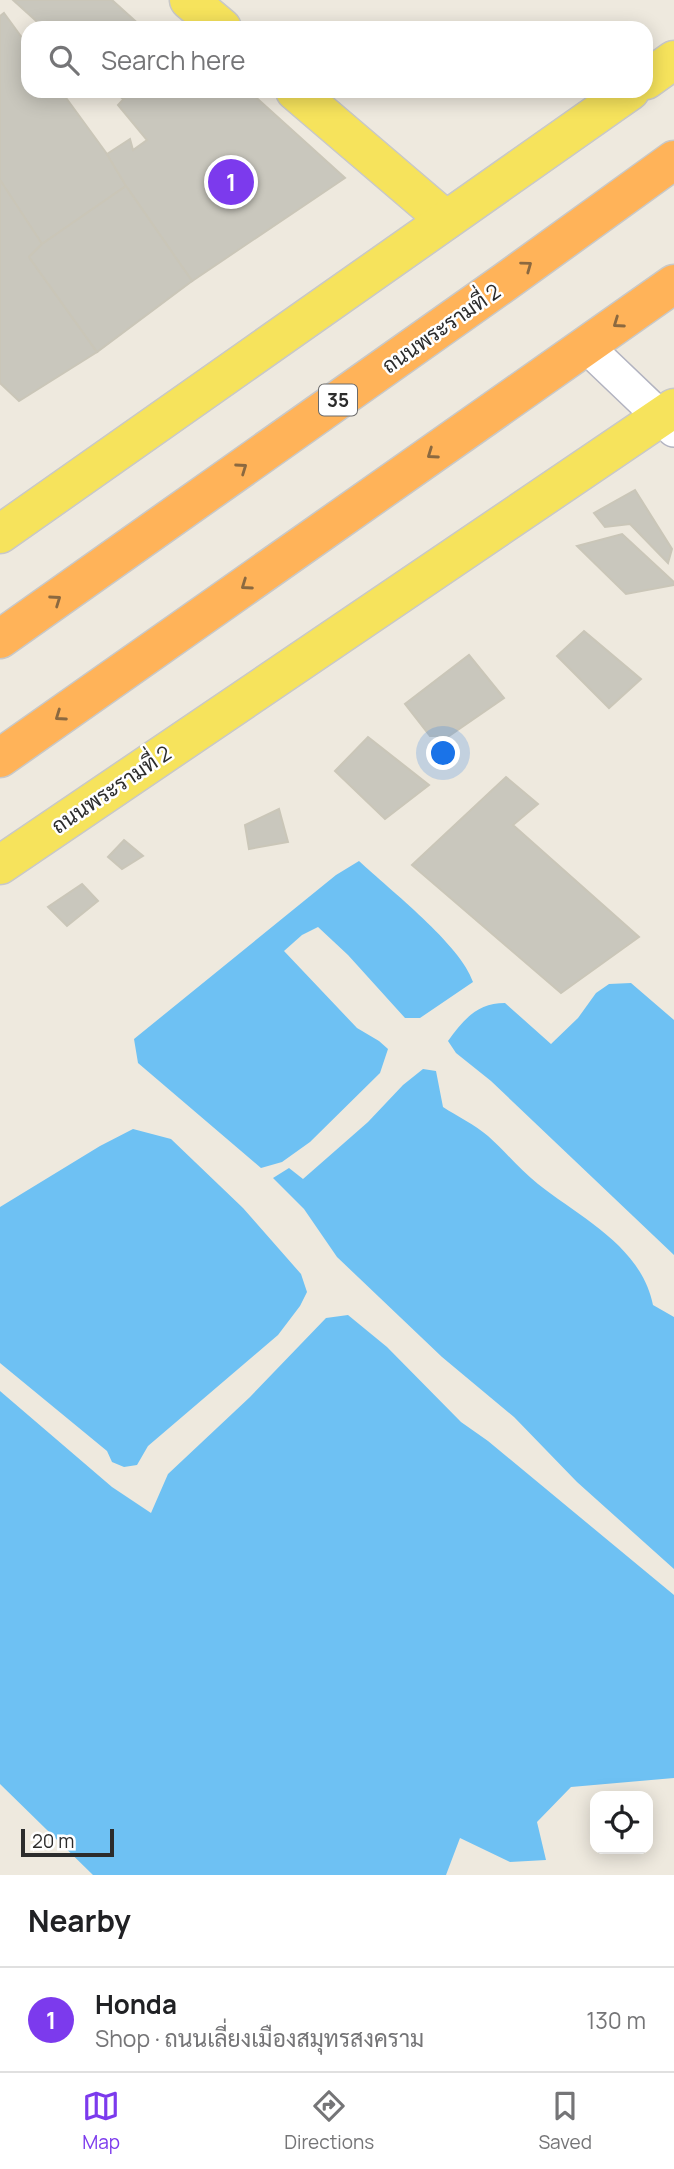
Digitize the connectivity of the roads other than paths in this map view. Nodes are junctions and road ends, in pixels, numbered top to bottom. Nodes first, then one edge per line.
1 (189, 0) edge
2 (214, 21) edge
3 (674, 60) edge
4 (653, 74) edge
5 (303, 98) edge
6 (620, 98) edge
7 (674, 160) edge
8 (446, 220) junction
9 (674, 284) edge
10 (586, 346) junction
11 (670, 418) edge
12 (0, 534) edge
13 (0, 639) edge
14 (0, 758) edge
15 (0, 865) edge

1 - 2 main road
3 - 4 main road
5 - 8 main road
6 - 8 main road
13 -> 7 highway, ถนนพระรามที่ 2 / 35
8 - 12 main road
9 -> 10 highway
10 - 11 lane
10 -> 14 highway
11 - 15 main road, ถนนพระรามที่ 2

